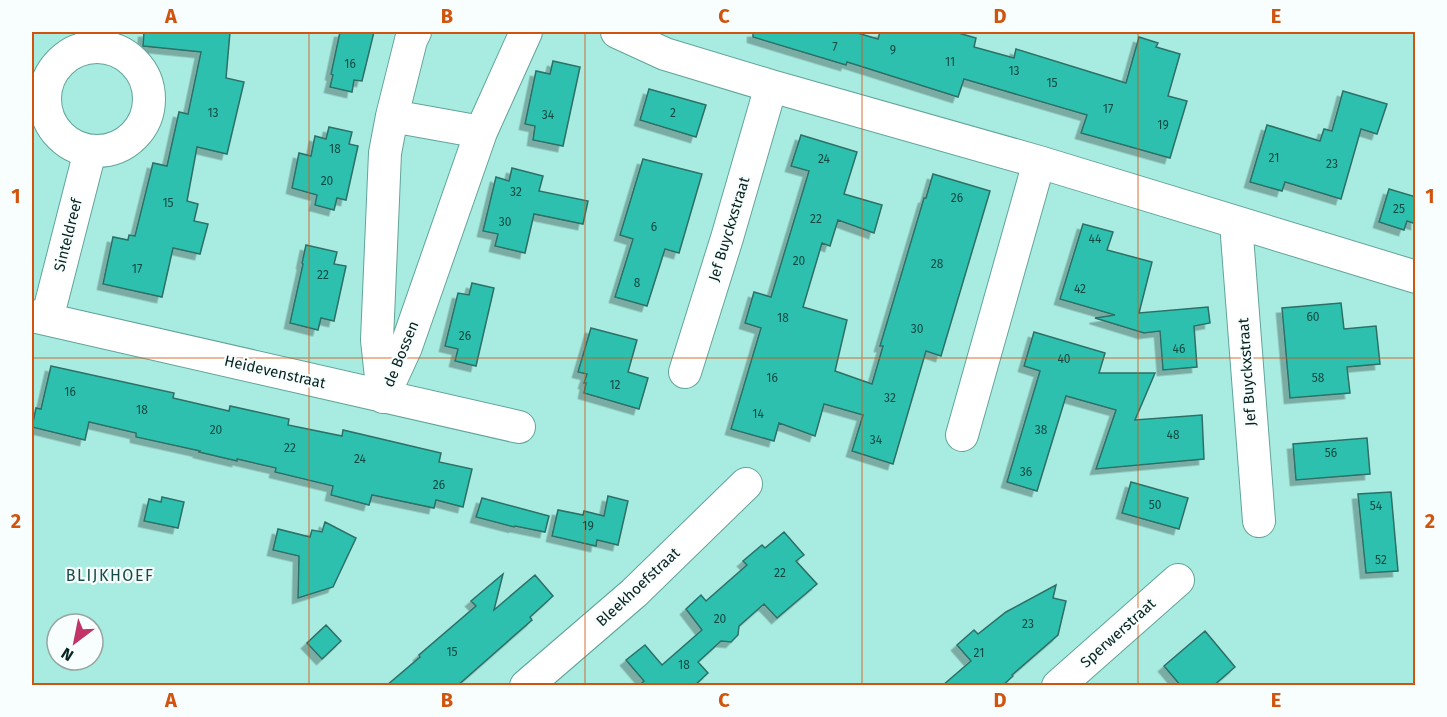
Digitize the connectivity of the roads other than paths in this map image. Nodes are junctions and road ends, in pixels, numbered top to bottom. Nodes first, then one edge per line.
1 (415, 32) edge
2 (526, 32) edge
3 (617, 32) edge
4 (67, 43) edge
5 (124, 43) edge
6 (771, 86) junction
7 (392, 116) junction
8 (481, 132) junction
9 (90, 151) junction
10 (1039, 162) junction
11 (1236, 223) junction
12 (1416, 277) edge
13 (39, 317) edge
14 (685, 372) dead end
15 (383, 397) junction
16 (519, 427) dead end
17 (962, 435) dead end
18 (746, 484) dead end
19 (1259, 521) dead end
20 (1178, 580) dead end
21 (526, 686) edge
22 (1058, 686) edge

1 - 7 street, de Bossen
2 - 8 street, de Bossen
3 - 6 street
4 - 5 street
4 - 9 street
5 - 9 street
6 - 10 street
6 - 14 street, Jef Buyckxstraat
7 - 8 street
7 - 15 street, de Bossen
8 - 15 street, de Bossen
9 - 13 street, Sinteldreef
10 - 11 street
10 - 17 street
11 - 12 street
11 - 19 street, Jef Buyckxstraat
13 - 15 street, Heidevenstraat
15 - 16 street, Heidevenstraat
18 - 21 street, Bleekhoefstraat
20 - 22 street, Sperwerstraat

